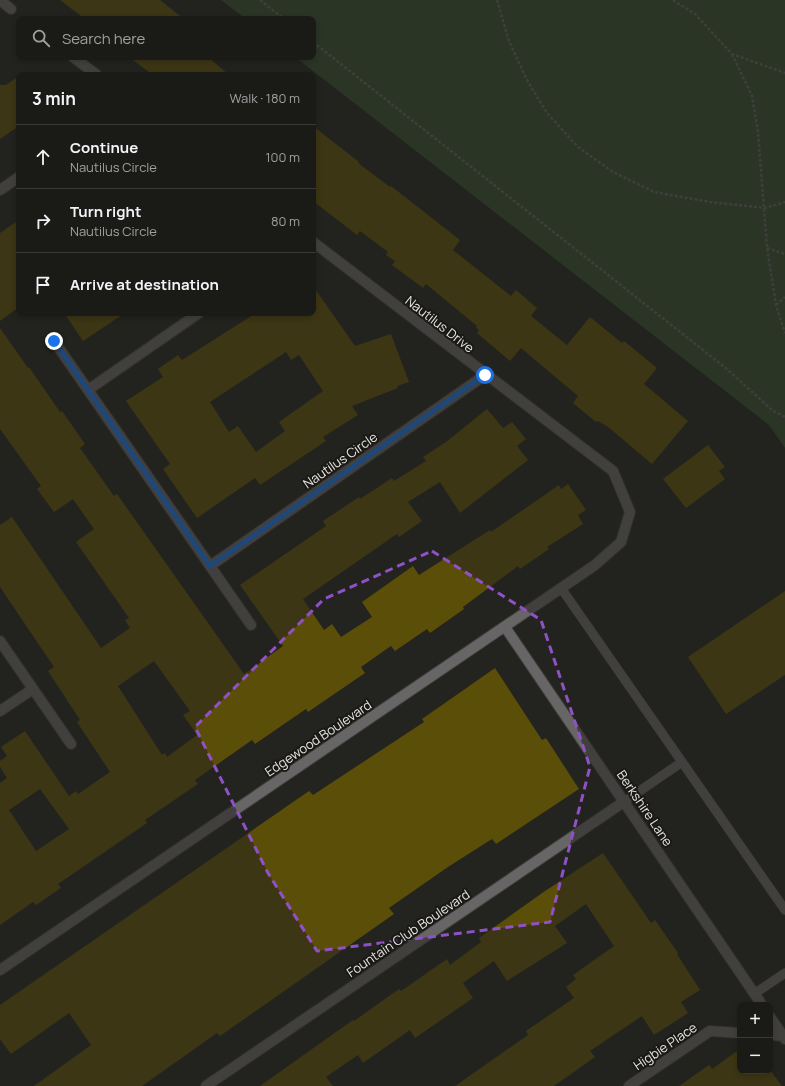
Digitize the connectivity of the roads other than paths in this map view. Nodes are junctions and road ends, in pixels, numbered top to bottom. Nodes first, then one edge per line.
1 (0, 0) edge
2 (11, 9) dead end
3 (77, 60) edge
4 (93, 72) edge
5 (16, 179) edge
6 (0, 190) edge
7 (316, 244) edge
8 (195, 316) edge
9 (54, 341) dead end
10 (485, 375) junction
11 (88, 390) junction
12 (630, 512) joint
13 (210, 566) junction
14 (560, 588) junction
15 (251, 626) dead end
16 (505, 627) junction
17 (0, 641) edge
18 (33, 689) junction
19 (0, 710) edge
20 (71, 744) dead end
21 (682, 762) junction
22 (625, 801) junction
23 (785, 910) edge
24 (0, 970) edge
25 (785, 973) edge
26 (754, 994) junction
27 (760, 1002) edge
28 (773, 1021) edge
29 (737, 1033) edge
30 (773, 1035) edge
31 (784, 1037) edge
32 (206, 1086) edge
33 (629, 1086) edge

1 - 2 street
3 - 4 street
5 - 6 street
7 - 10 street, Nautilus Drive
8 - 11 street
9 - 11 street
10 - 12 street, Nautilus Drive
10 - 13 street, Nautilus Circle
11 - 13 street
12 - 14 street, Edgewood Boulevard
13 - 15 street
14 - 16 street, Edgewood Boulevard
14 - 21 lane
16 - 22 street, Berkshire Lane
16 - 24 street, Edgewood Boulevard
17 - 18 street
18 - 19 street
18 - 20 street
21 - 22 lane
21 - 23 lane
22 - 26 street, Berkshire Lane
22 - 32 street, Fountain Club Boulevard
25 - 26 lane
26 - 27 street, Berkshire Lane
28 - 31 street
29 - 33 street, Higbie Place
30 - 31 street

